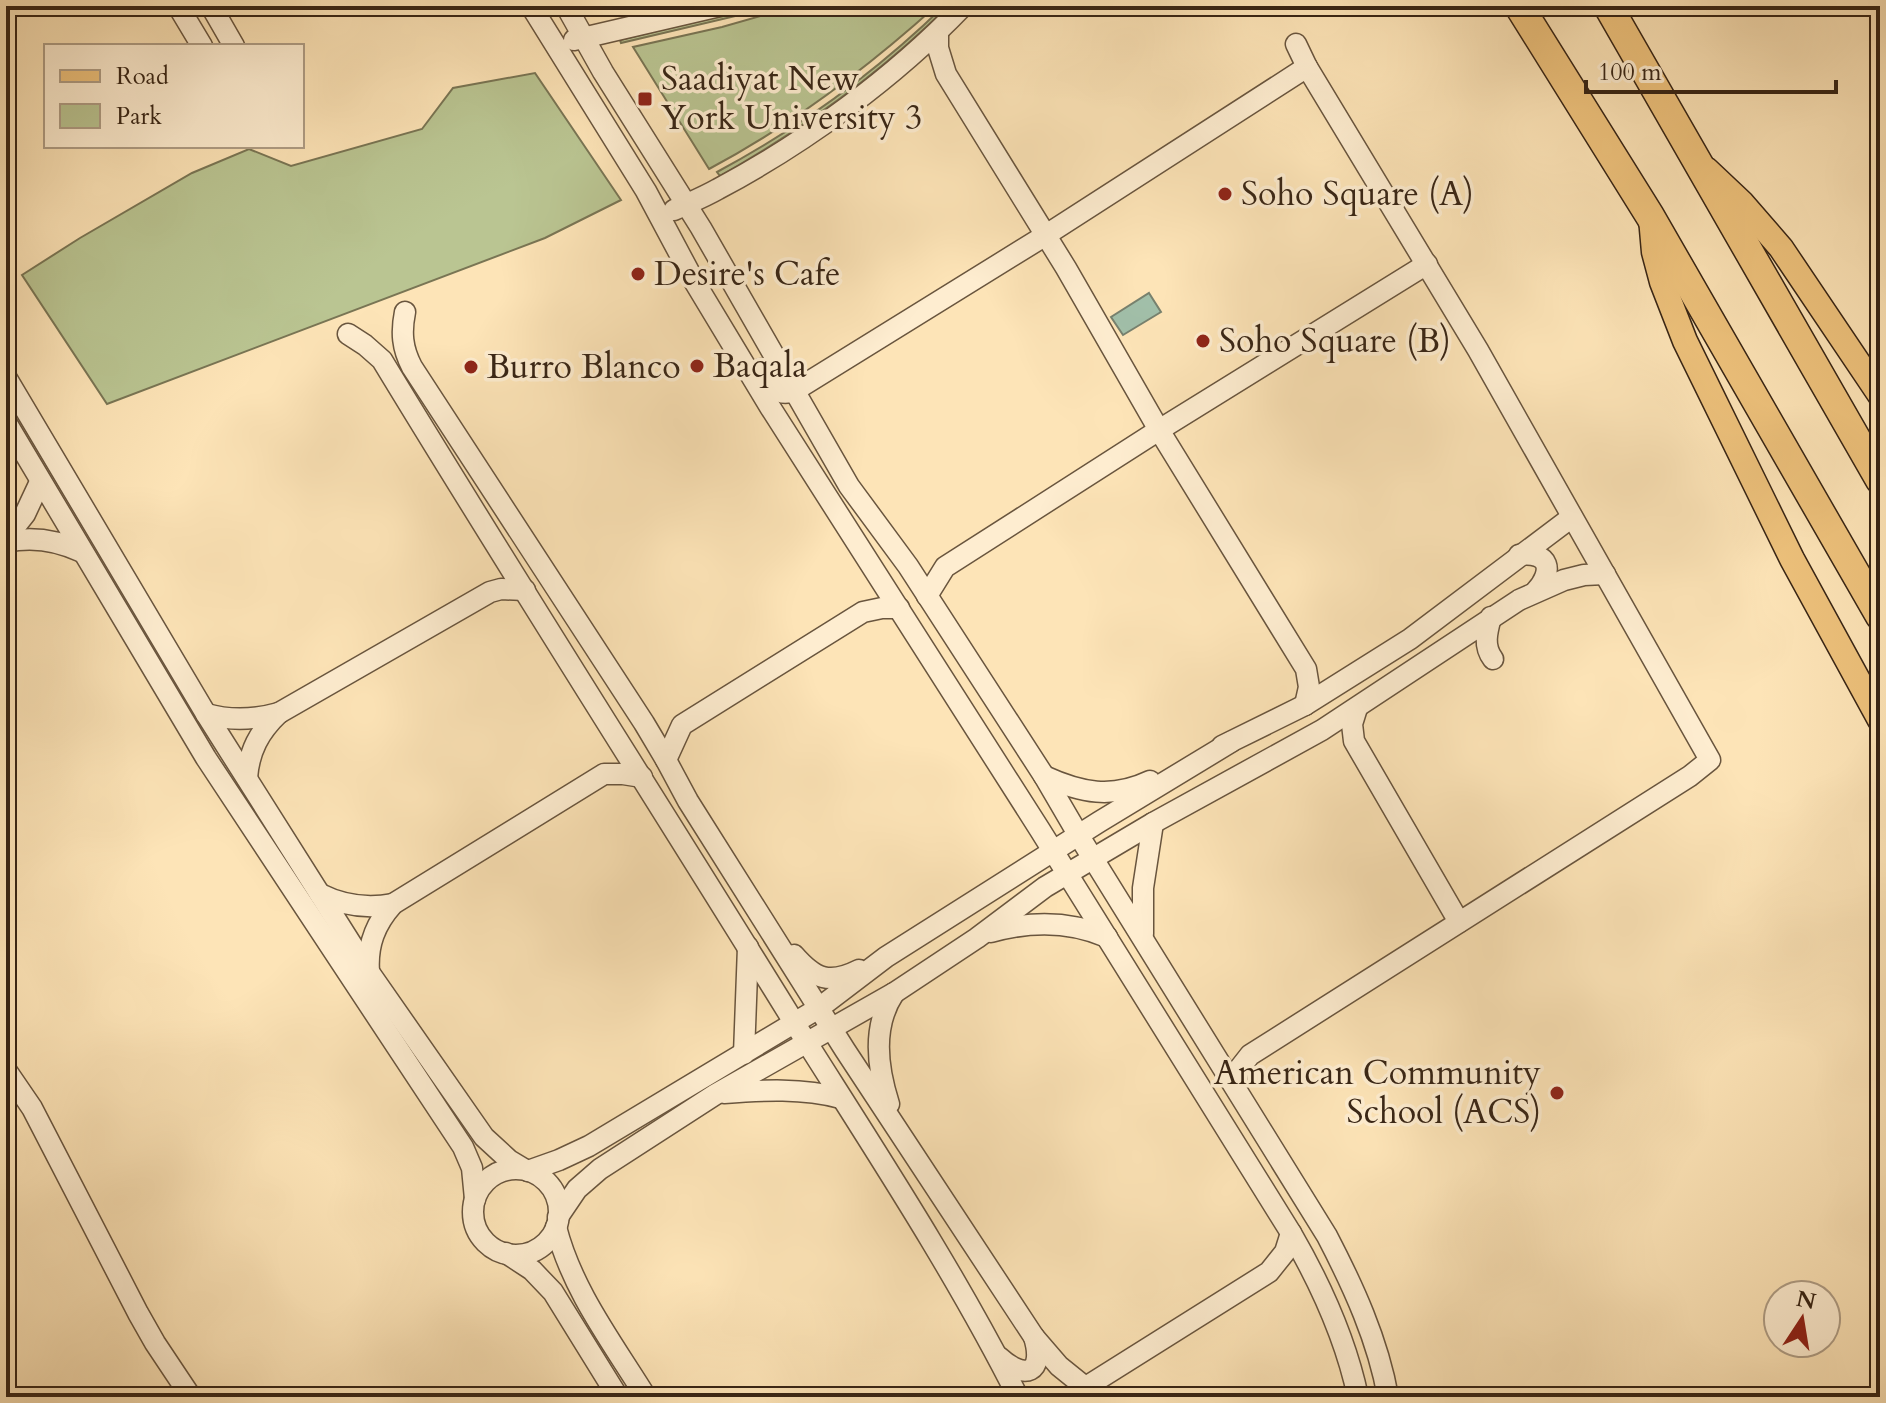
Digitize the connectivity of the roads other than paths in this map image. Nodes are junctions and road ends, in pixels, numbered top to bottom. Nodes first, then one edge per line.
1 (178, 6) edge
2 (211, 6) edge
3 (531, 6) edge
4 (566, 6) edge
5 (720, 6) edge
6 (963, 6) edge
7 (1519, 6) edge
8 (1608, 6) edge
9 (938, 32) junction
10 (583, 38) junction
11 (201, 44) edge
12 (233, 44) edge
13 (1296, 44) dead end
14 (555, 45) junction
15 (907, 59) junction
16 (1307, 67) junction
17 (946, 74) junction
18 (1697, 161) junction
19 (685, 205) junction
20 (1650, 216) junction
21 (659, 217) junction
22 (1046, 235) junction
23 (1427, 264) junction
24 (694, 281) junction
25 (405, 312) dead end
26 (348, 334) dead end
27 (6, 377) edge
28 (794, 391) junction
29 (1880, 395) edge
30 (770, 407) junction
31 (6, 422) edge
32 (1159, 430) junction
33 (1880, 480) edge
34 (40, 482) junction
35 (849, 486) junction
36 (1572, 517) junction
37 (6, 540) edge
38 (82, 552) junction
39 (501, 552) junction
40 (1519, 555) junction
41 (908, 566) junction
42 (945, 567) junction
43 (1605, 574) junction
44 (879, 577) junction
45 (525, 590) junction
46 (1536, 591) junction
47 (490, 592) junction
48 (927, 596) junction
49 (899, 608) junction
50 (863, 612) junction
51 (1880, 616) edge
52 (1491, 617) junction
53 (1456, 641) junction
54 (1306, 669) junction
55 (1342, 682) junction
56 (1305, 705) junction
57 (1357, 708) junction
58 (279, 713) junction
59 (206, 714) junction
60 (1880, 720) edge
61 (644, 723) junction
62 (682, 725) junction
63 (1322, 730) junction
64 (617, 737) junction
65 (1354, 741) junction
66 (1231, 742) junction
67 (666, 760) junction
68 (604, 774) junction
69 (1044, 776) junction
70 (642, 777) junction
71 (247, 778) junction
72 (1153, 823) junction
73 (1079, 836) junction
74 (1052, 850) junction
75 (1094, 858) junction
76 (1066, 874) junction
77 (320, 894) junction
78 (393, 904) junction
79 (762, 919) junction
80 (1459, 922) junction
81 (1107, 937) junction
82 (977, 938) junction
83 (1143, 938) junction
84 (748, 947) junction
85 (886, 957) junction
86 (369, 972) junction
87 (894, 993) junction
88 (819, 1008) junction
89 (795, 1023) junction
90 (832, 1028) junction
91 (807, 1042) junction
92 (1213, 1053) junction
93 (744, 1054) junction
94 (1250, 1055) junction
95 (6, 1070) edge
96 (1235, 1086) junction
97 (716, 1094) junction
98 (841, 1098) junction
99 (901, 1135) junction
100 (526, 1170) junction
101 (475, 1199) junction
102 (557, 1222) junction
103 (1291, 1233) junction
104 (506, 1253) junction
105 (1311, 1270) junction
106 (1269, 1272) junction
107 (1034, 1337) junction
108 (996, 1354) junction
109 (1077, 1392) edge
110 (191, 1397) edge
111 (618, 1397) edge
112 (646, 1397) edge
113 (1018, 1397) edge
114 (1358, 1397) edge
115 (1388, 1397) edge

1 - 11 street
2 - 12 street
3 - 14 street
4 - 10 street
5 - 10 street
6 - 9 street
7 - 20 highway
8 - 18 highway
9 - 15 street
9 - 17 street
10 - 14 street
10 - 19 street
13 - 16 street
14 - 21 street
15 - 17 street
15 - 19 street
16 - 22 street
16 - 23 street
17 - 22 street
18 - 29 main road
18 - 33 highway
19 - 21 street
19 - 28 street
20 - 51 highway
20 - 60 main road
21 - 24 street
22 - 28 street
22 - 32 street
23 - 32 street
23 - 36 street
24 - 28 street
24 - 30 street
25 - 61 street
26 - 39 street
27 - 59 street
28 - 35 street
30 - 35 street
30 - 44 street
31 - 34 street
32 - 42 street
32 - 54 street
34 - 37 street
34 - 38 street
35 - 41 street
36 - 40 street
36 - 43 street
37 - 38 street
38 - 101 street
39 - 45 street
39 - 47 street
40 - 46 street
40 - 55 street
41 - 42 street
41 - 48 street
42 - 48 street
43 - 46 street
43 - 80 street
44 - 49 street
44 - 50 street
45 - 47 street
45 - 64 street
46 - 52 street
47 - 58 street
48 - 69 street
49 - 50 street
49 - 74 street
50 - 62 street
52 - 53 street
52 - 53 street
53 - 57 street
54 - 55 street
54 - 56 street
55 - 56 street
56 - 66 street
57 - 63 street
57 - 65 street
58 - 59 street
58 - 71 street
59 - 71 street
61 - 62 street
61 - 67 street
62 - 67 street
63 - 65 street
63 - 72 street
64 - 68 street
64 - 70 street
65 - 80 street
66 - 69 street
66 - 73 street
67 - 79 street
68 - 70 street
68 - 78 street
69 - 73 street
70 - 84 street
71 - 77 street
72 - 75 street
72 - 83 street
73 - 74 street
73 - 75 street
74 - 76 street
74 - 85 street
75 - 76 street
75 - 83 street
76 - 81 street
76 - 82 street
77 - 78 street
77 - 86 street
78 - 86 street
79 - 85 street
79 - 88 street
80 - 94 street
81 - 82 street
81 - 103 street
82 - 87 street
83 - 92 street
84 - 89 street
84 - 93 street
85 - 88 street
86 - 100 street
87 - 90 street
87 - 99 street
88 - 89 street
88 - 90 street
89 - 91 street
89 - 93 street
90 - 91 street
90 - 99 street
91 - 97 street
91 - 98 street
92 - 94 street
92 - 96 street
93 - 100 street
94 - 96 street
95 - 110 street
96 - 115 street
97 - 98 street
97 - 102 street
98 - 108 street
99 - 107 street
100 - 101 street
100 - 102 street
101 - 104 street
102 - 104 street
102 - 112 street
103 - 105 street
103 - 106 street
104 - 111 street
105 - 106 street
105 - 114 street
106 - 109 street
107 - 108 street
107 - 109 street
108 - 113 street

